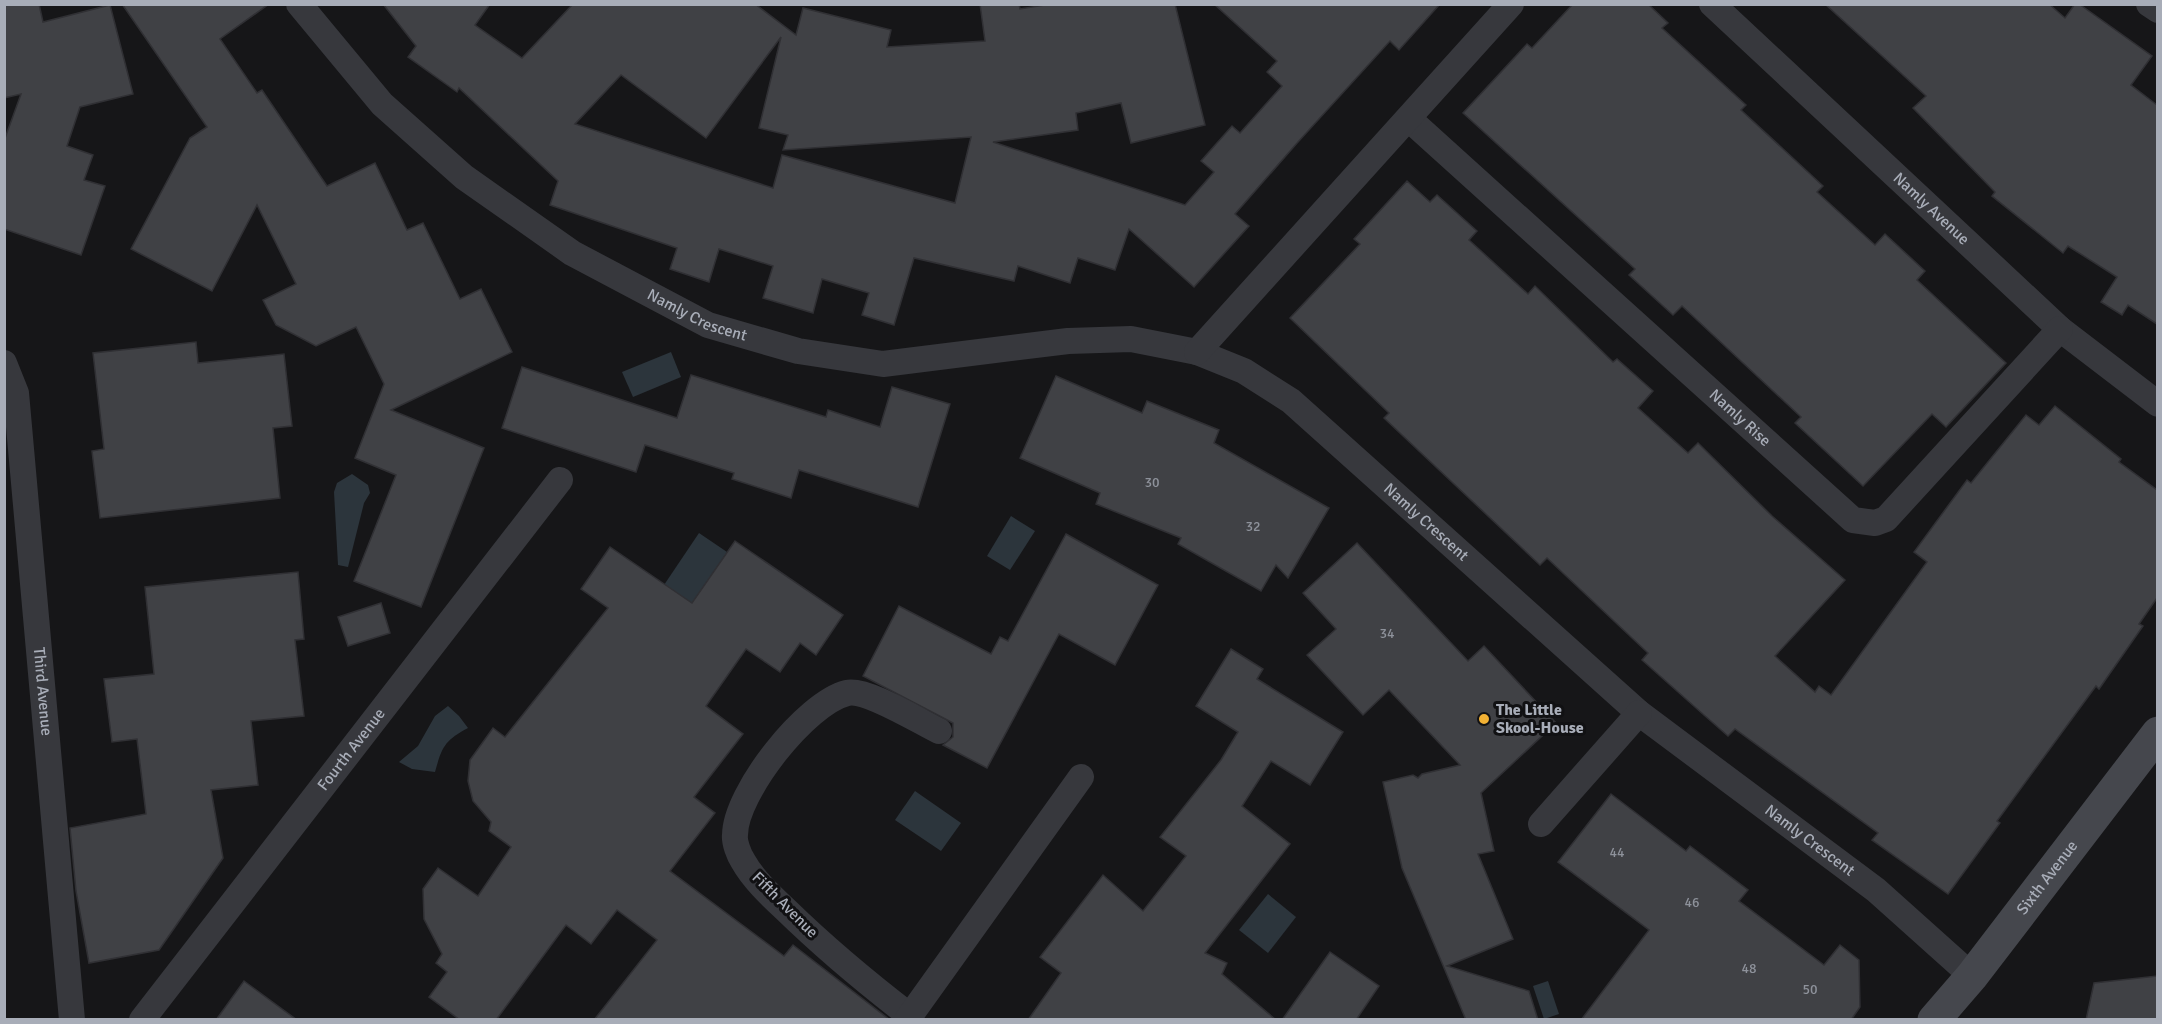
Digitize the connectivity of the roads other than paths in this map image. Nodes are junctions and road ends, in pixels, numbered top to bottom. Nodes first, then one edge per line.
1 (299, 4) edge
2 (1511, 4) edge
3 (1712, 4) edge
4 (2149, 4) edge
5 (2157, 10) edge
6 (1409, 119) junction
7 (2060, 328) junction
8 (1197, 352) junction
9 (4, 363) edge
10 (2157, 404) edge
11 (560, 480) dead end
12 (1639, 713) junction
13 (939, 731) dead end
14 (2157, 734) edge
15 (1082, 777) dead end
16 (1540, 824) dead end
17 (1972, 976) junction
18 (908, 1018) edge
19 (72, 1020) edge
20 (142, 1020) edge
21 (1934, 1020) edge

1 - 8 street, Namly Crescent
2 - 6 street
3 - 7 street, Namly Avenue
4 - 5 street
6 - 7 street, Namly Rise
6 - 8 street
7 - 10 street, Namly Avenue
8 - 12 street, Namly Crescent
9 - 19 street, Third Avenue
11 - 20 street, Fourth Avenue
12 - 16 street
12 - 17 street, Namly Crescent
13 - 18 street, Fifth Avenue
14 - 17 main road, Sixth Avenue
15 - 18 street, Fifth Avenue
17 - 21 main road, Sixth Avenue

